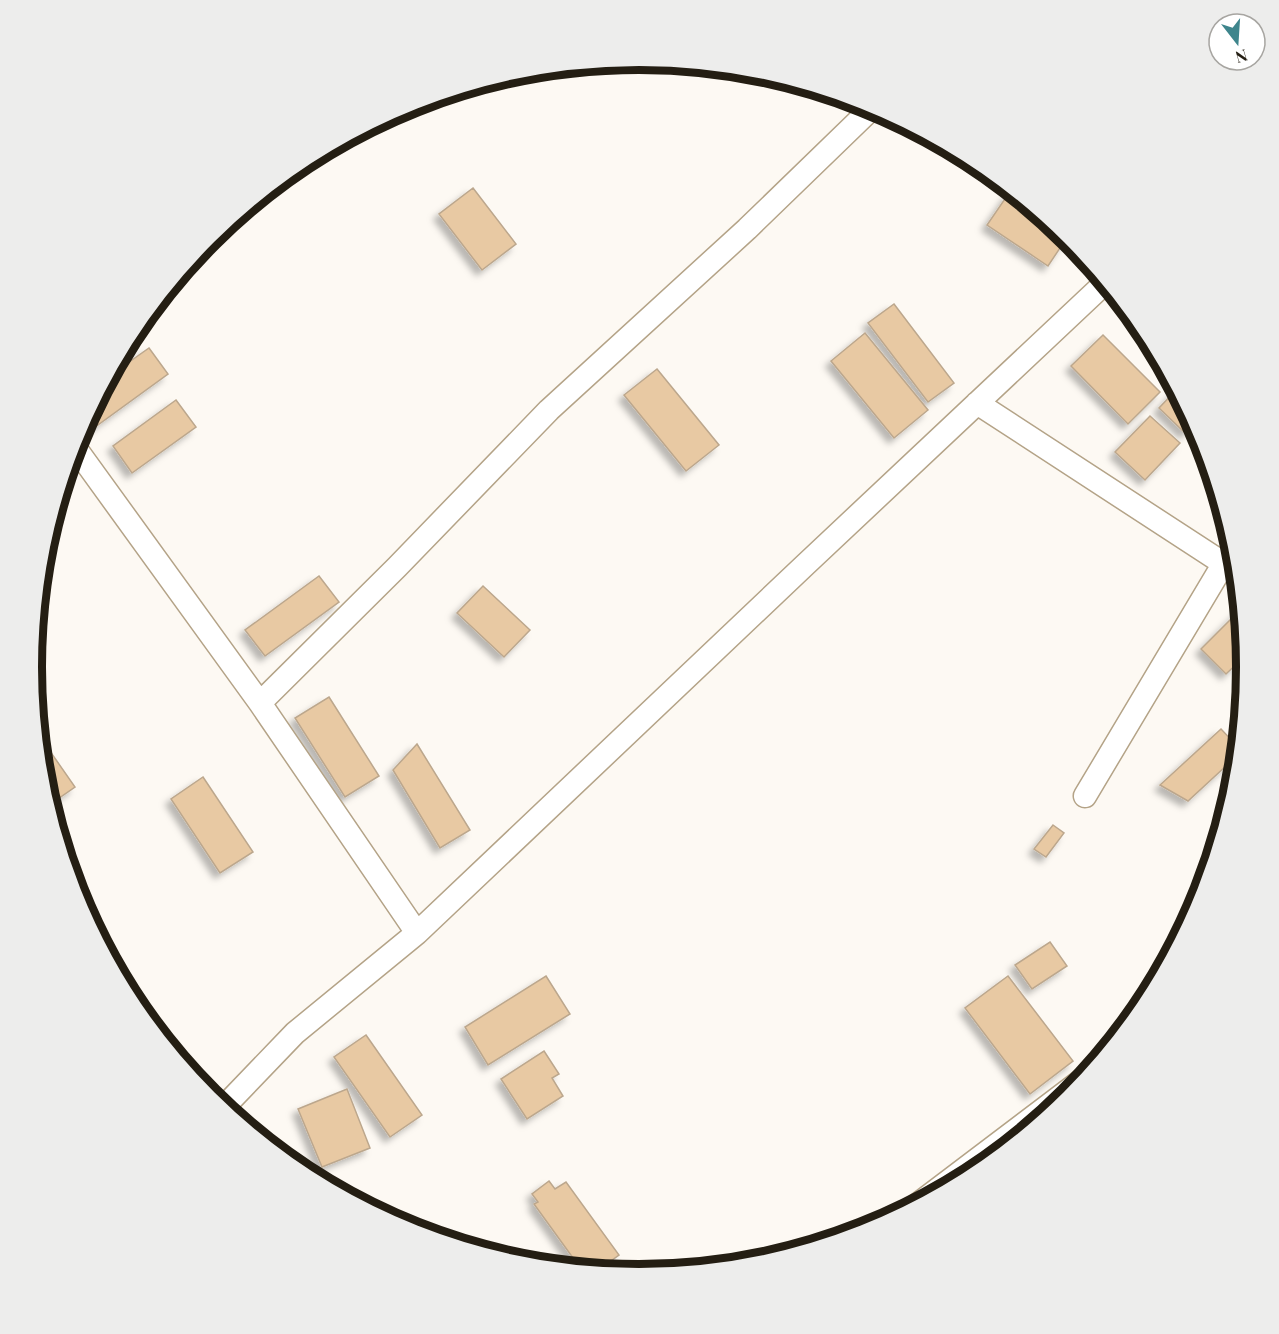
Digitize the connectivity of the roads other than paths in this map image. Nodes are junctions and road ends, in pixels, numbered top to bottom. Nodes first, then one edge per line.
1 (866, 114) edge
2 (1101, 287) edge
3 (977, 403) junction
4 (81, 455) edge
5 (1229, 566) edge
6 (1229, 571) edge
7 (260, 703) junction
8 (1085, 796) dead end
9 (417, 933) junction
10 (230, 1101) edge
11 (1018, 1129) edge
12 (974, 1162) edge

1 - 7 street
2 - 3 street
3 - 5 street
3 - 9 street
4 - 7 street
6 - 8 street
7 - 9 street
9 - 10 street
11 - 12 street

